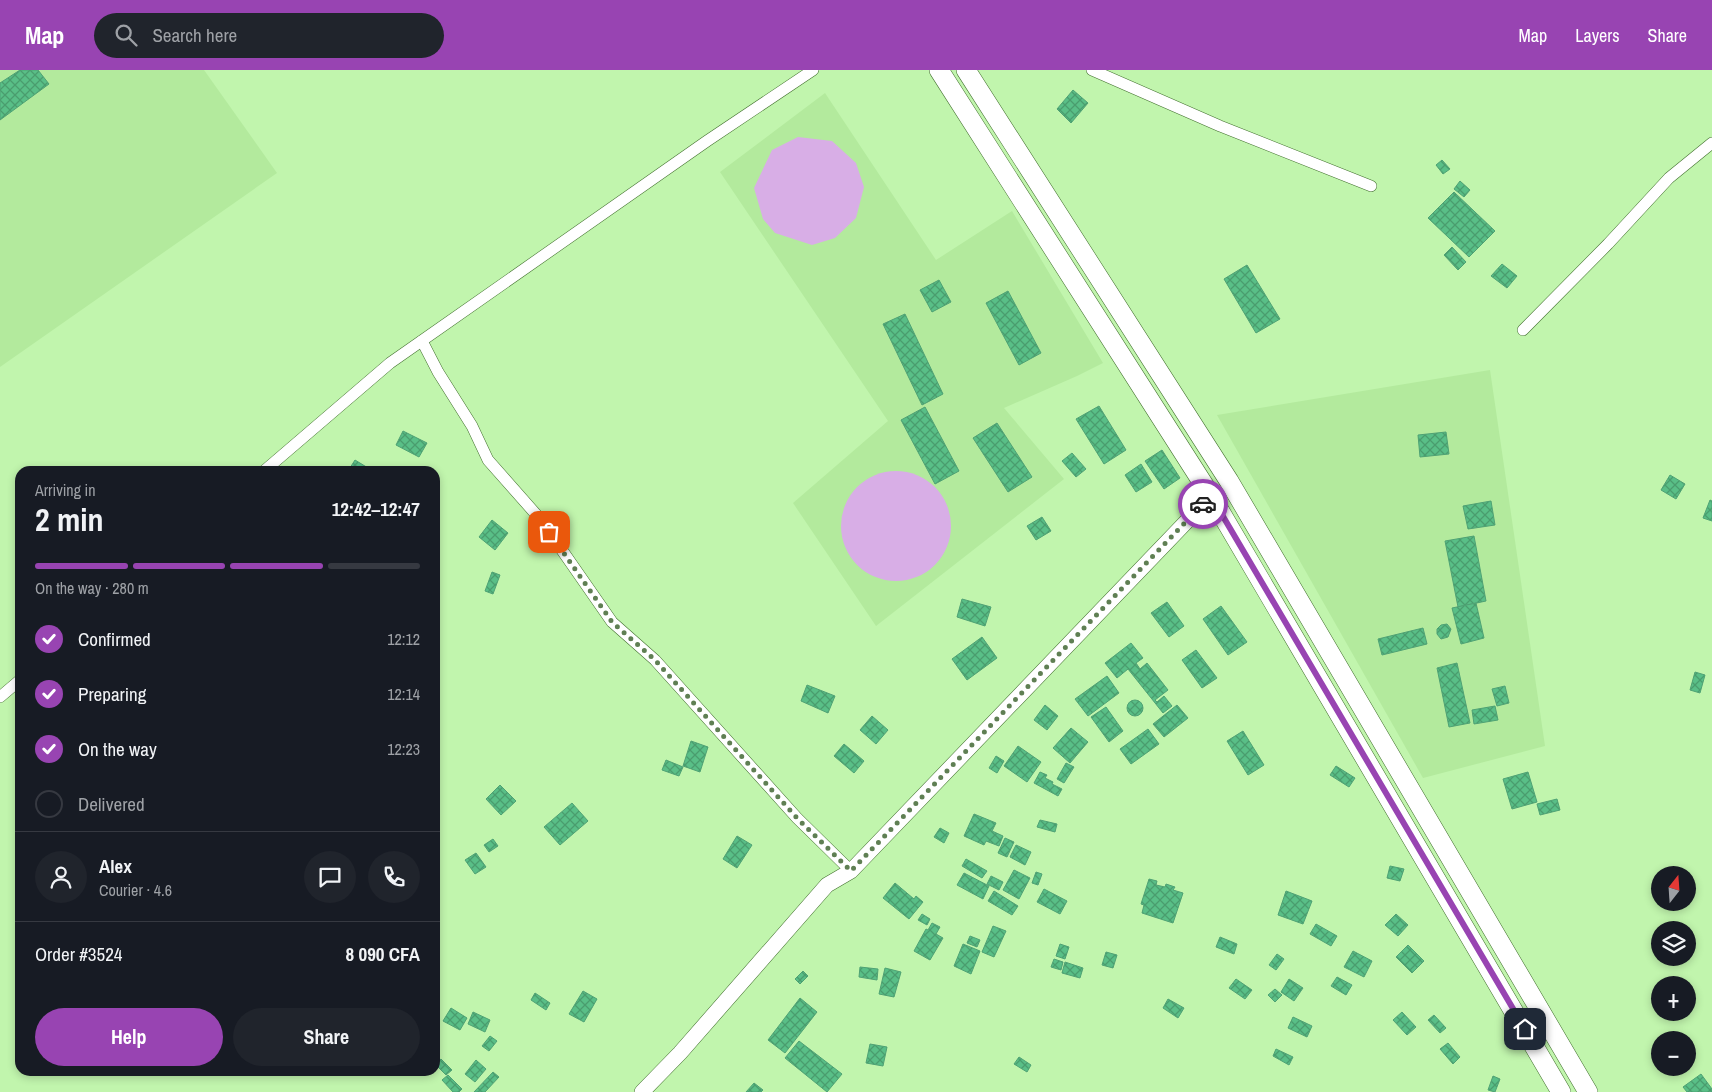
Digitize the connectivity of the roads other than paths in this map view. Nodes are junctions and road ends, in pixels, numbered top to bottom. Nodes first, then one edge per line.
1 (813, 70) edge
2 (939, 70) edge
3 (966, 70) edge
4 (1092, 70) edge
5 (1712, 143) edge
6 (1371, 186) dead end
7 (1522, 330) dead end
8 (422, 341) junction
9 (270, 466) edge
10 (1211, 496) junction
11 (15, 684) edge
12 (0, 697) edge
13 (851, 871) junction
14 (642, 1092) edge
15 (1561, 1092) edge
16 (1588, 1092) edge

1 - 8 street
2 - 10 main road
3 - 16 main road
4 - 6 street
5 - 7 street
8 - 9 street
8 - 13 street
10 - 13 street
10 - 15 main road
11 - 12 street
13 - 14 street

